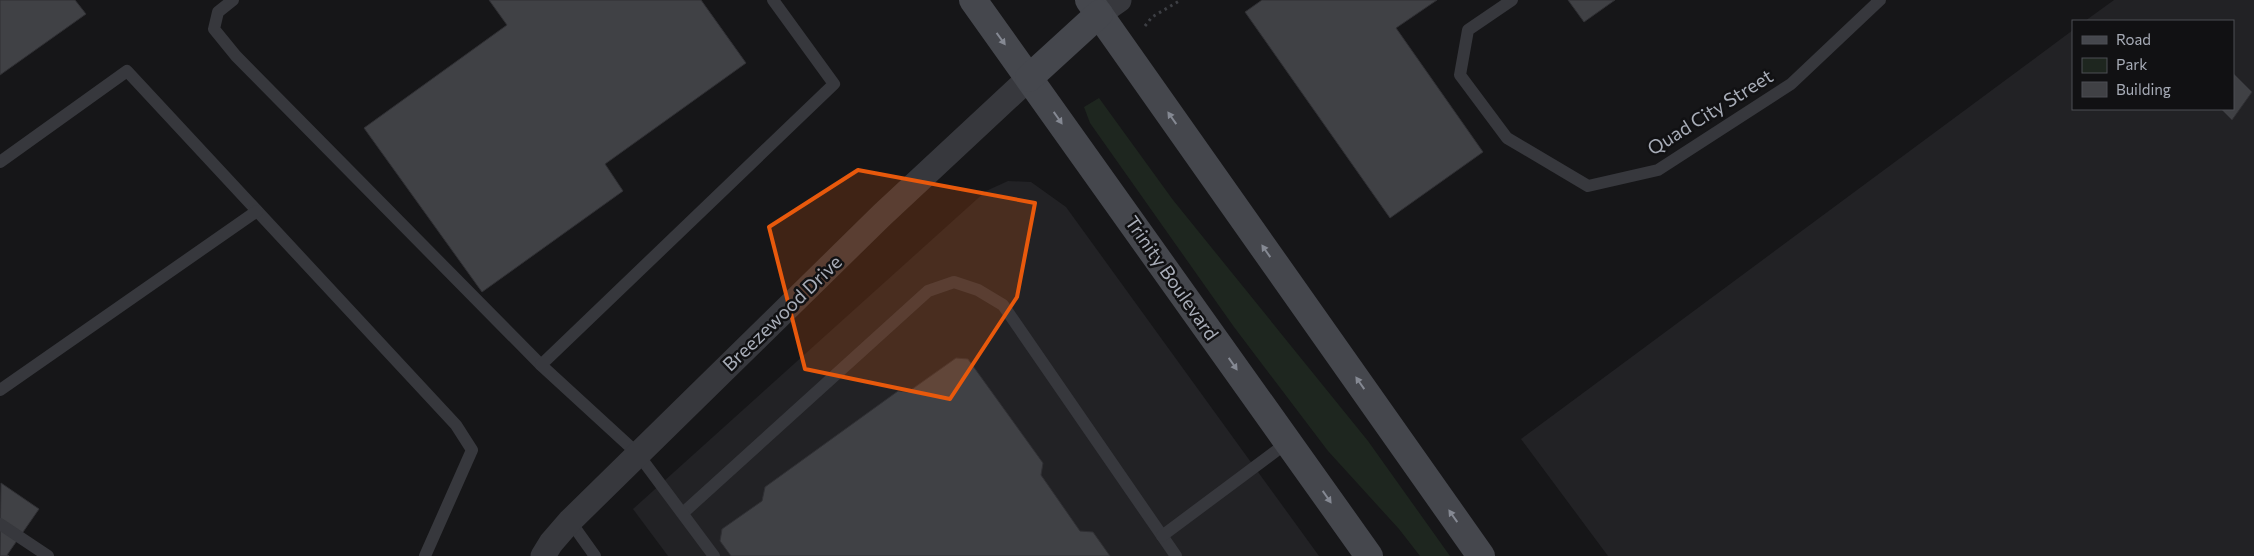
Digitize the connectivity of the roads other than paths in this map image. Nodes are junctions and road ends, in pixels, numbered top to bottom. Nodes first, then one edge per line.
1 (233, 0) edge
2 (773, 0) edge
3 (973, 0) edge
4 (1512, 0) edge
5 (1880, 0) edge
6 (1102, 5) edge
7 (1029, 78) junction
8 (0, 162) edge
9 (257, 211) junction
10 (541, 365) junction
11 (0, 390) edge
12 (1288, 442) junction
13 (638, 454) junction
14 (683, 513) junction
15 (570, 521) junction
16 (0, 524) edge
17 (1162, 536) junction
18 (48, 556) edge
19 (425, 556) edge
20 (543, 556) edge
21 (595, 556) edge
22 (714, 556) edge
23 (1176, 556) edge
24 (1370, 556) edge
25 (1482, 556) edge

1 - 10 lane
2 - 10 lane
3 -> 7 main road, Trinity Boulevard
4 - 5 lane, Quad City Street
6 - 7 main road
25 -> 6 main road
7 -> 12 main road, Trinity Boulevard
7 - 13 street, Breezewood Drive
8 - 9 lane
9 - 11 lane
9 - 19 lane
10 - 13 lane
12 - 17 lane
12 -> 24 main road, Trinity Boulevard
13 - 14 lane
13 - 15 street, Breezewood Drive
14 - 17 lane
14 - 22 lane
15 - 20 street, Breezewood Drive
15 - 21 lane
16 - 18 lane
17 - 23 lane

